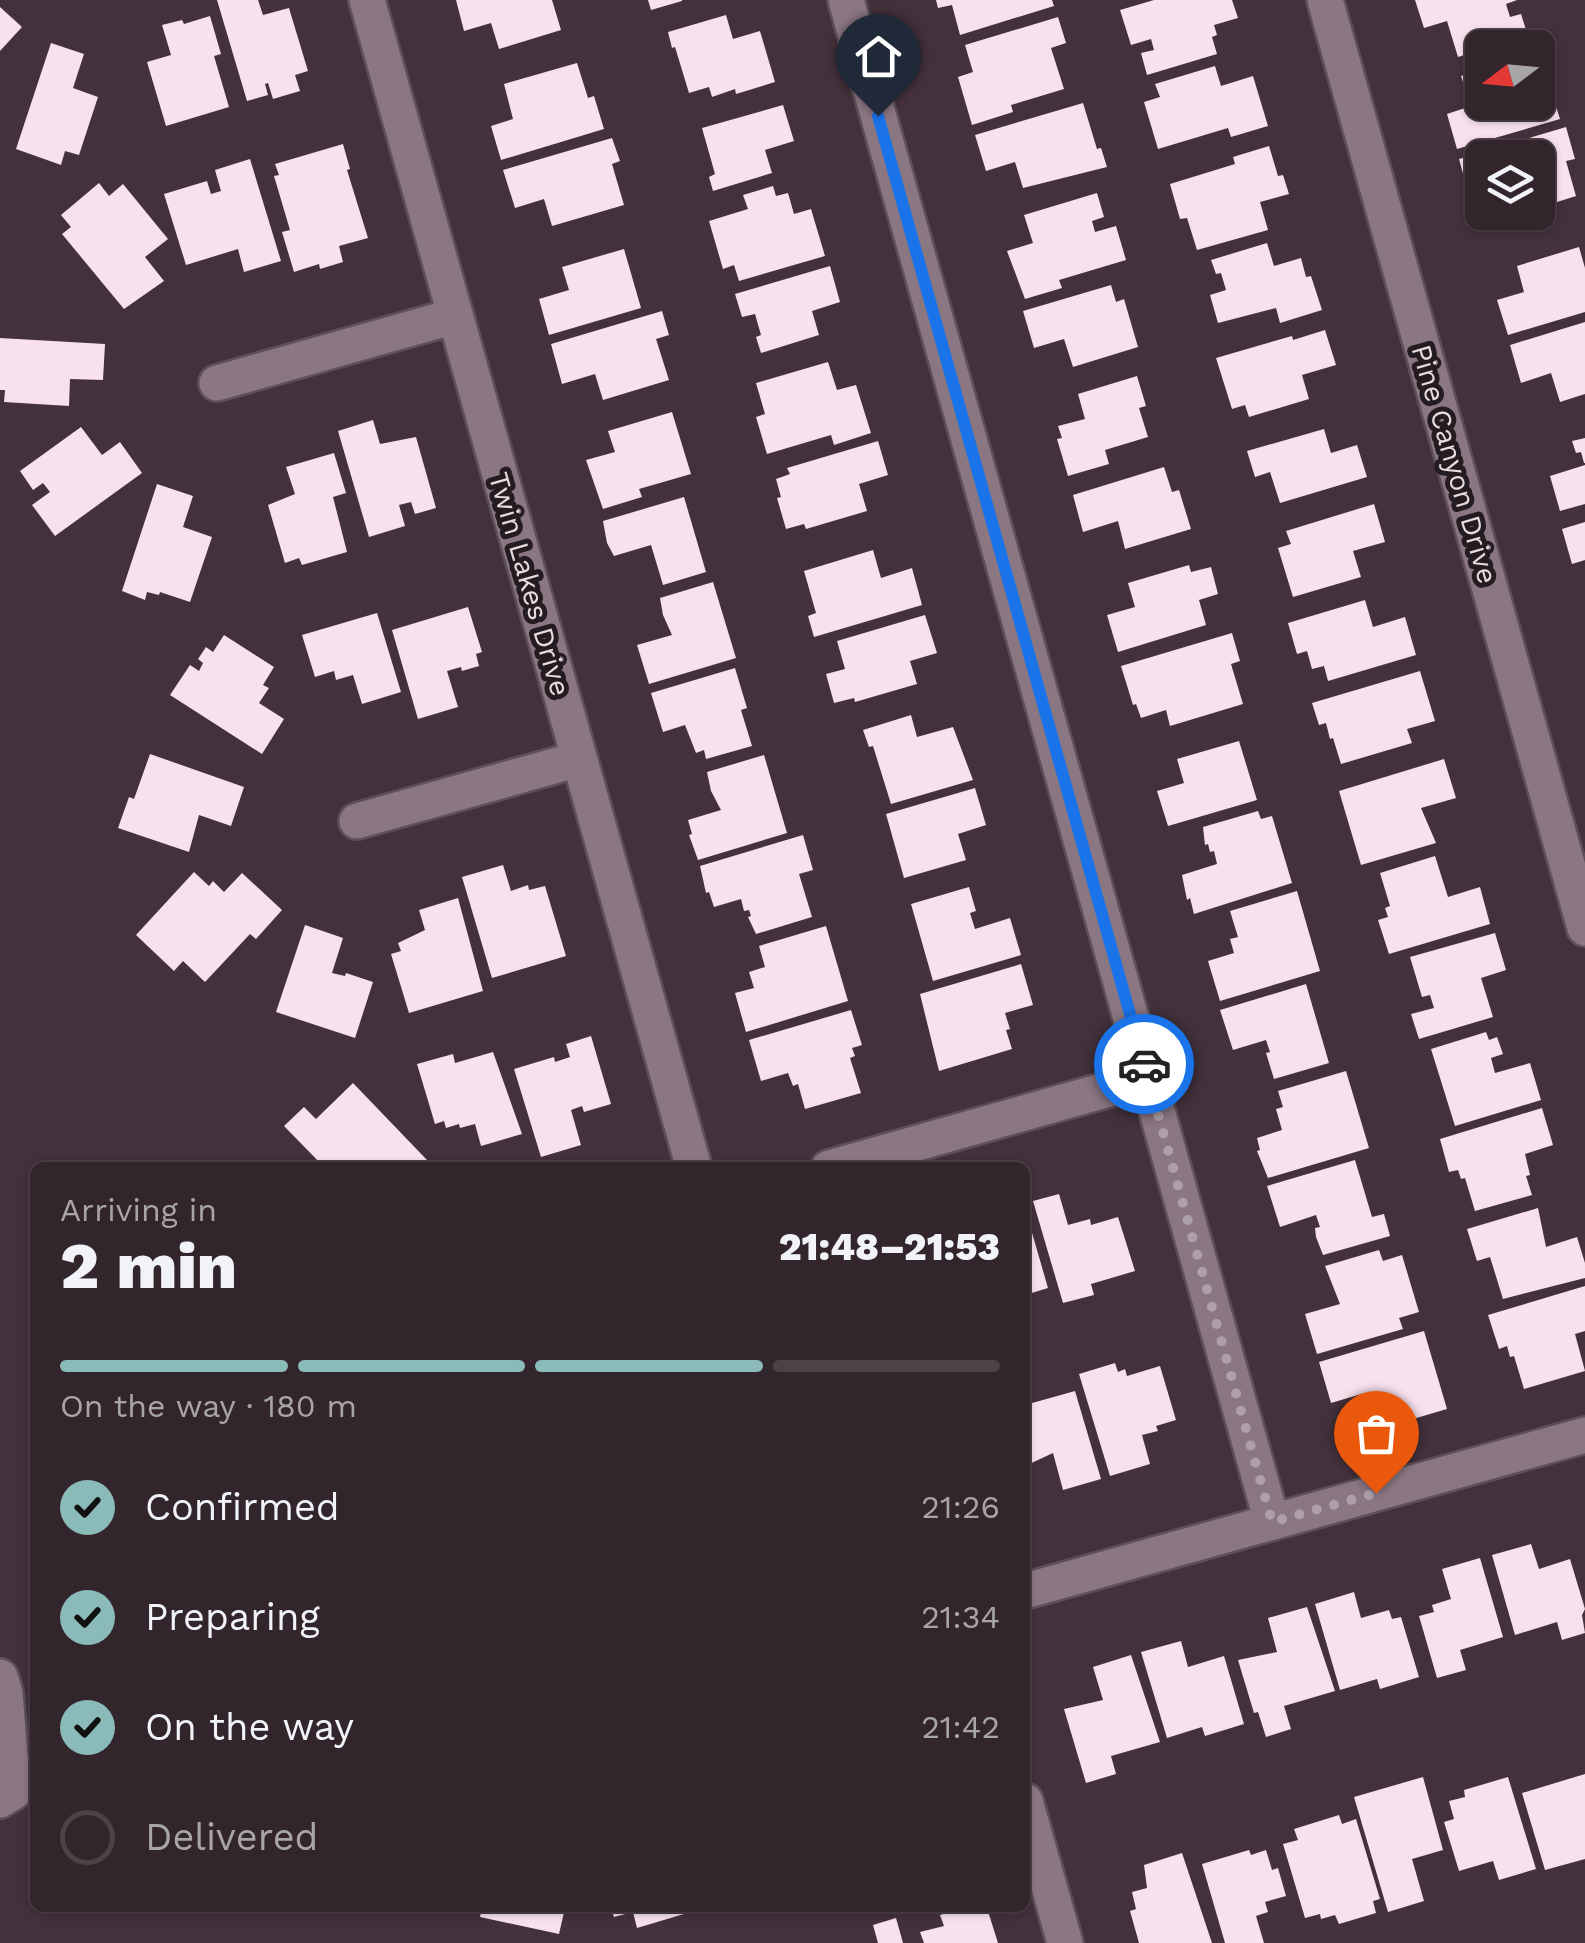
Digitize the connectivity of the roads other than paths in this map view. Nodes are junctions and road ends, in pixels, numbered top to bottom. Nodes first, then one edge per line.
1 (367, 0) edge
2 (846, 0) edge
3 (1325, 0) edge
4 (455, 316) junction
5 (217, 382) dead end
6 (579, 758) junction
7 (357, 820) dead end
8 (1585, 928) edge
9 (1148, 1078) junction
10 (692, 1162) edge
11 (849, 1162) edge
12 (1585, 1435) edge
13 (1272, 1522) junction
14 (1030, 1591) edge
15 (0, 1677) edge
16 (6, 1796) edge
17 (1030, 1819) edge
18 (1065, 1943) edge

1 - 4 street, Twin Lakes Drive
2 - 9 street
3 - 8 street, Pine Canyon Drive
4 - 5 street
4 - 6 street, Twin Lakes Drive
6 - 7 street
6 - 10 street, Twin Lakes Drive
9 - 11 street
9 - 13 street
12 - 13 street
13 - 14 street
15 - 16 street
17 - 18 street

